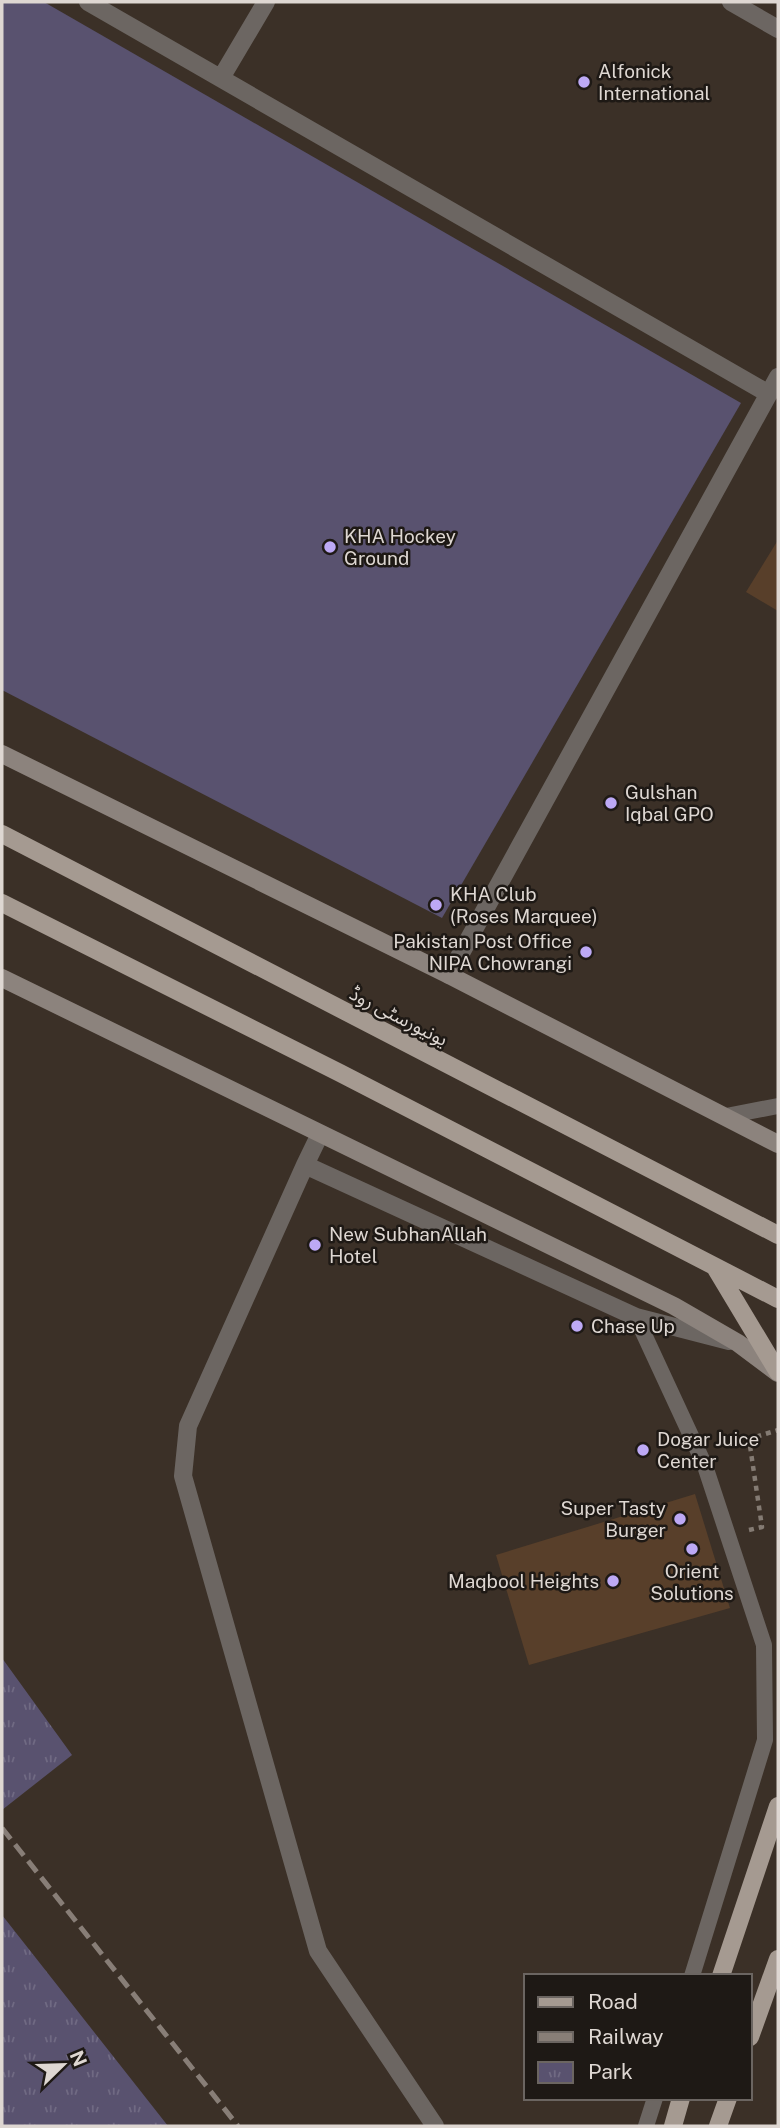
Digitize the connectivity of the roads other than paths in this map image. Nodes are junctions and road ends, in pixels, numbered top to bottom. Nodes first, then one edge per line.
1 (88, 2) edge
2 (265, 2) edge
3 (731, 2) edge
4 (778, 29) edge
5 (221, 78) junction
6 (778, 377) edge
7 (769, 394) junction
8 (2, 754) edge
9 (2, 834) edge
10 (2, 903) edge
11 (449, 975) junction
12 (2, 978) edge
13 (778, 1106) edge
14 (726, 1116) junction
15 (320, 1134) junction
16 (778, 1144) edge
17 (305, 1165) junction
18 (778, 1234) edge
19 (715, 1266) junction
20 (778, 1299) edge
21 (636, 1317) junction
22 (738, 1343) junction
23 (778, 1372) edge
24 (778, 1806) edge
25 (778, 1959) edge
26 (693, 1974) edge
27 (722, 1974) edge
28 (752, 2031) edge
29 (654, 2100) edge
30 (680, 2100) edge
31 (727, 2100) edge
32 (435, 2126) edge
33 (646, 2126) edge
34 (673, 2126) edge
35 (718, 2126) edge

1 - 5 street
2 - 5 street
3 - 4 street
5 - 7 street
6 - 7 street
7 - 11 street
8 - 11 street
9 - 18 main road, یونیورسٹی روڈ
10 - 19 main road
11 - 14 street
12 - 15 street
13 - 14 lane
14 - 16 street
15 - 17 street
15 - 22 street
17 - 21 street
17 - 32 street
19 - 20 main road
19 - 23 main road
21 - 22 street
21 - 26 lane
22 - 23 street
24 - 27 main road
25 - 28 main road
29 - 33 lane
30 - 34 main road
31 - 35 main road

